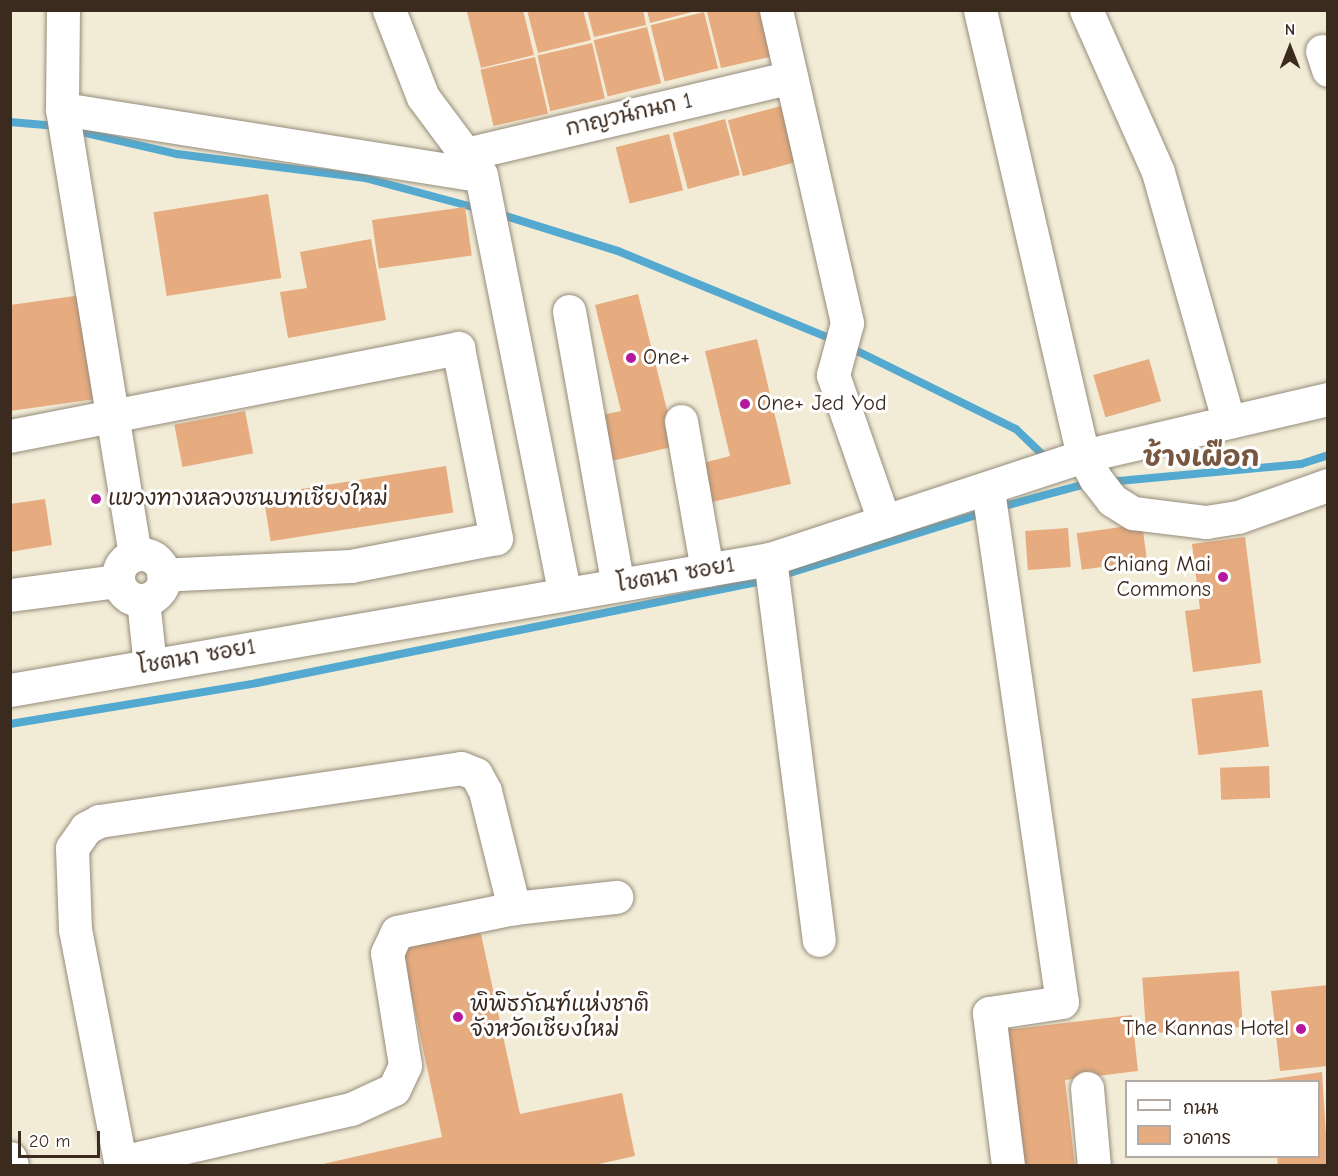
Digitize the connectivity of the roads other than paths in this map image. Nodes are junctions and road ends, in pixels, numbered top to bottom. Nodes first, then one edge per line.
1 (63, 10) edge
2 (389, 10) edge
3 (776, 10) edge
4 (980, 10) edge
5 (1086, 10) edge
6 (791, 77) junction
7 (62, 109) junction
8 (474, 164) junction
9 (569, 311) dead end
10 (1328, 399) edge
11 (114, 417) junction
12 (1228, 420) junction
13 (681, 421) dead end
14 (10, 436) edge
15 (1083, 456) junction
16 (1328, 485) edge
17 (988, 490) junction
18 (884, 521) junction
19 (770, 559) junction
20 (707, 570) junction
21 (132, 578) junction
22 (618, 585) junction
23 (565, 594) junction
24 (10, 595) edge
25 (150, 665) junction
26 (10, 690) edge
27 (616, 897) dead end
28 (514, 908) junction
29 (819, 940) dead end
30 (1087, 1088) dead end
31 (10, 1158) edge
32 (121, 1164) edge
33 (12, 1166) edge
34 (1008, 1166) edge
35 (1094, 1166) edge

1 - 7 street
2 - 8 street
3 - 6 street
4 - 15 street
5 - 12 street
6 - 8 street, กาญวน์กนก 1
6 - 18 street
7 - 8 street
7 - 11 street
8 - 23 street
9 - 22 street
10 - 12 street, โชตนา ซอย1
11 - 14 street
11 - 21 street
11 - 21 street
12 - 15 street, โชตนา ซอย1
13 - 20 street
15 - 16 street
15 - 17 street, โชตนา ซอย1
17 - 18 street, โชตนา ซอย1
17 - 34 street
18 - 19 street, โชตนา ซอย1
19 - 20 street, โชตนา ซอย1
19 - 29 street
20 - 22 street, โชตนา ซอย1
21 - 24 street
21 - 25 street
22 - 23 street, โชตนา ซอย1
23 - 25 street, โชตนา ซอย1
25 - 26 street, โชตนา ซอย1
27 - 28 street
28 - 32 street
28 - 32 street
30 - 35 street
31 - 33 street

